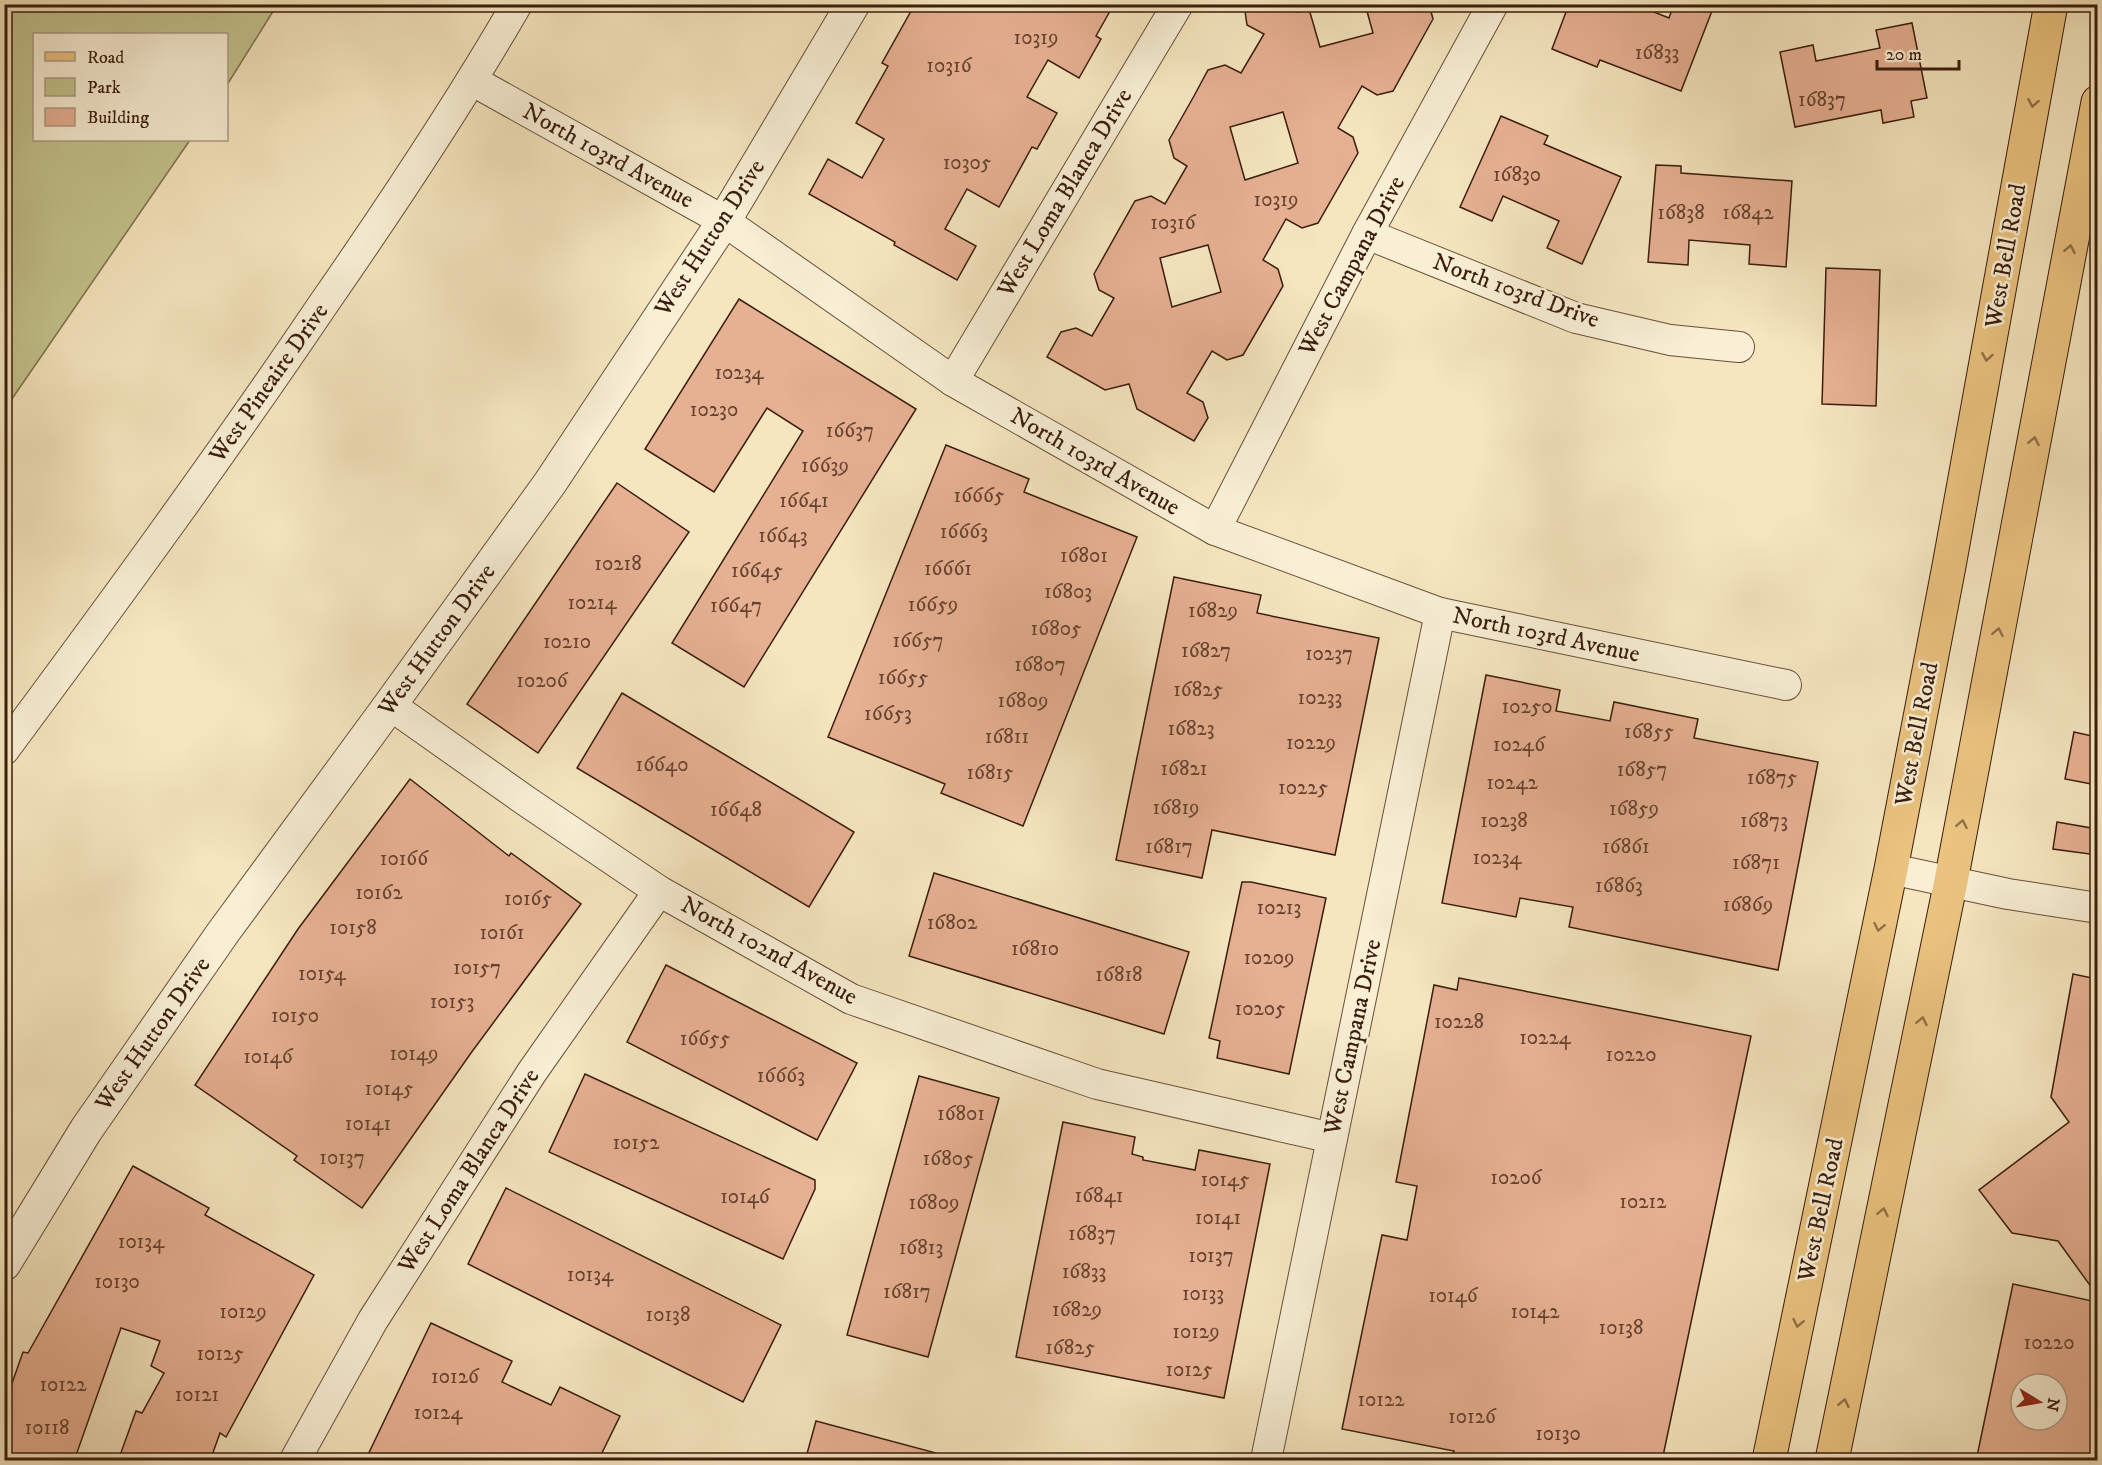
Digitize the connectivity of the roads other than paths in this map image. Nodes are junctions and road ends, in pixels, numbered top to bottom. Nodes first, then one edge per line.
1 (517, 4) edge
2 (853, 4) edge
3 (1178, 4) edge
4 (1493, 4) edge
5 (2051, 4) edge
6 (473, 81) junction
7 (2097, 102) edge
8 (724, 221) junction
9 (1367, 234) junction
10 (1740, 347) dead end
11 (953, 381) junction
12 (1215, 530) junction
13 (1440, 613) junction
14 (1786, 685) dead end
15 (390, 705) junction
16 (4, 750) edge
17 (1891, 869) junction
18 (1951, 881) junction
19 (659, 891) junction
20 (2097, 908) edge
21 (1332, 1138) junction
22 (4, 1264) edge
23 (295, 1461) edge
24 (1266, 1461) edge
25 (1769, 1461) edge
26 (1832, 1461) edge

1 - 6 street, West Pineaire Drive
2 - 8 street, West Hutton Drive
3 - 11 street, West Loma Blanca Drive
4 - 9 street, West Campana Drive
5 -> 17 main road, West Bell Road
6 - 8 street, North 103rd Avenue
6 - 16 street, West Pineaire Drive
18 -> 7 main road
8 - 11 street, North 103rd Avenue
8 - 15 street, West Hutton Drive
9 - 10 street, North 103rd Drive
9 - 12 street, West Campana Drive
11 - 12 street, North 103rd Avenue
12 - 13 street, North 103rd Avenue
13 - 14 street, North 103rd Avenue
13 - 21 street, West Campana Drive
15 - 19 street, North 102nd Avenue
15 - 22 street, West Hutton Drive
17 - 18 street
17 -> 25 main road, West Bell Road
18 - 20 street
26 -> 18 main road
19 - 21 street, North 102nd Avenue
19 - 23 street, West Loma Blanca Drive
21 - 24 street, West Campana Drive

